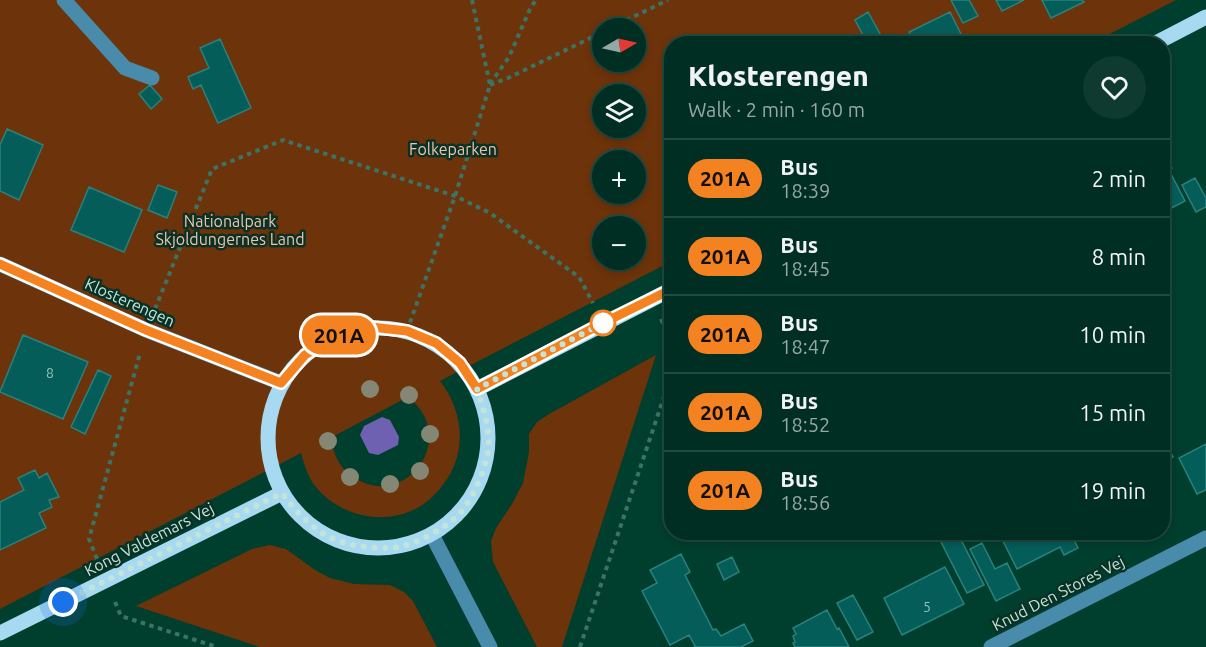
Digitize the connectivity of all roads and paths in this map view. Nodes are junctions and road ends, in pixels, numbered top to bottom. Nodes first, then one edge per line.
1 (64, 0) edge
2 (472, 0) edge
3 (536, 0) edge
4 (668, 0) edge
5 (1206, 17) edge
6 (631, 18) edge
7 (1169, 36) edge
8 (592, 37) edge
9 (152, 78) dead end
10 (490, 85) junction
11 (455, 196) junction
12 (0, 264) edge
13 (664, 293) edge
14 (603, 323) junction
15 (146, 330) junction
16 (407, 331) junction
17 (281, 383) junction
18 (477, 389) junction
19 (664, 397) edge
20 (282, 493) junction
21 (432, 535) junction
22 (1206, 538) edge
23 (106, 581) junction
24 (0, 633) edge
25 (217, 647) edge
26 (490, 647) edge
27 (580, 647) edge
28 (992, 647) edge

1 - 9 street
2 - 10 path
3 - 10 path
4 - 6 path
5 - 7 main road
8 - 10 path
10 - 11 path
11 - 14 path
11 - 15 path
11 - 16 path
12 - 15 street, Klosterengen
13 - 14 main road
14 - 18 main road
15 - 17 street, Klosterengen
15 - 23 path
16 - 17 main road
16 - 18 main road
17 - 20 main road
18 - 21 main road
19 - 27 path
20 - 21 main road
20 - 23 main road, Kong Valdemars Vej
21 - 26 street
22 - 28 street, Knud Den Stores Vej
23 - 24 main road, Kong Valdemars Vej
23 - 25 path

